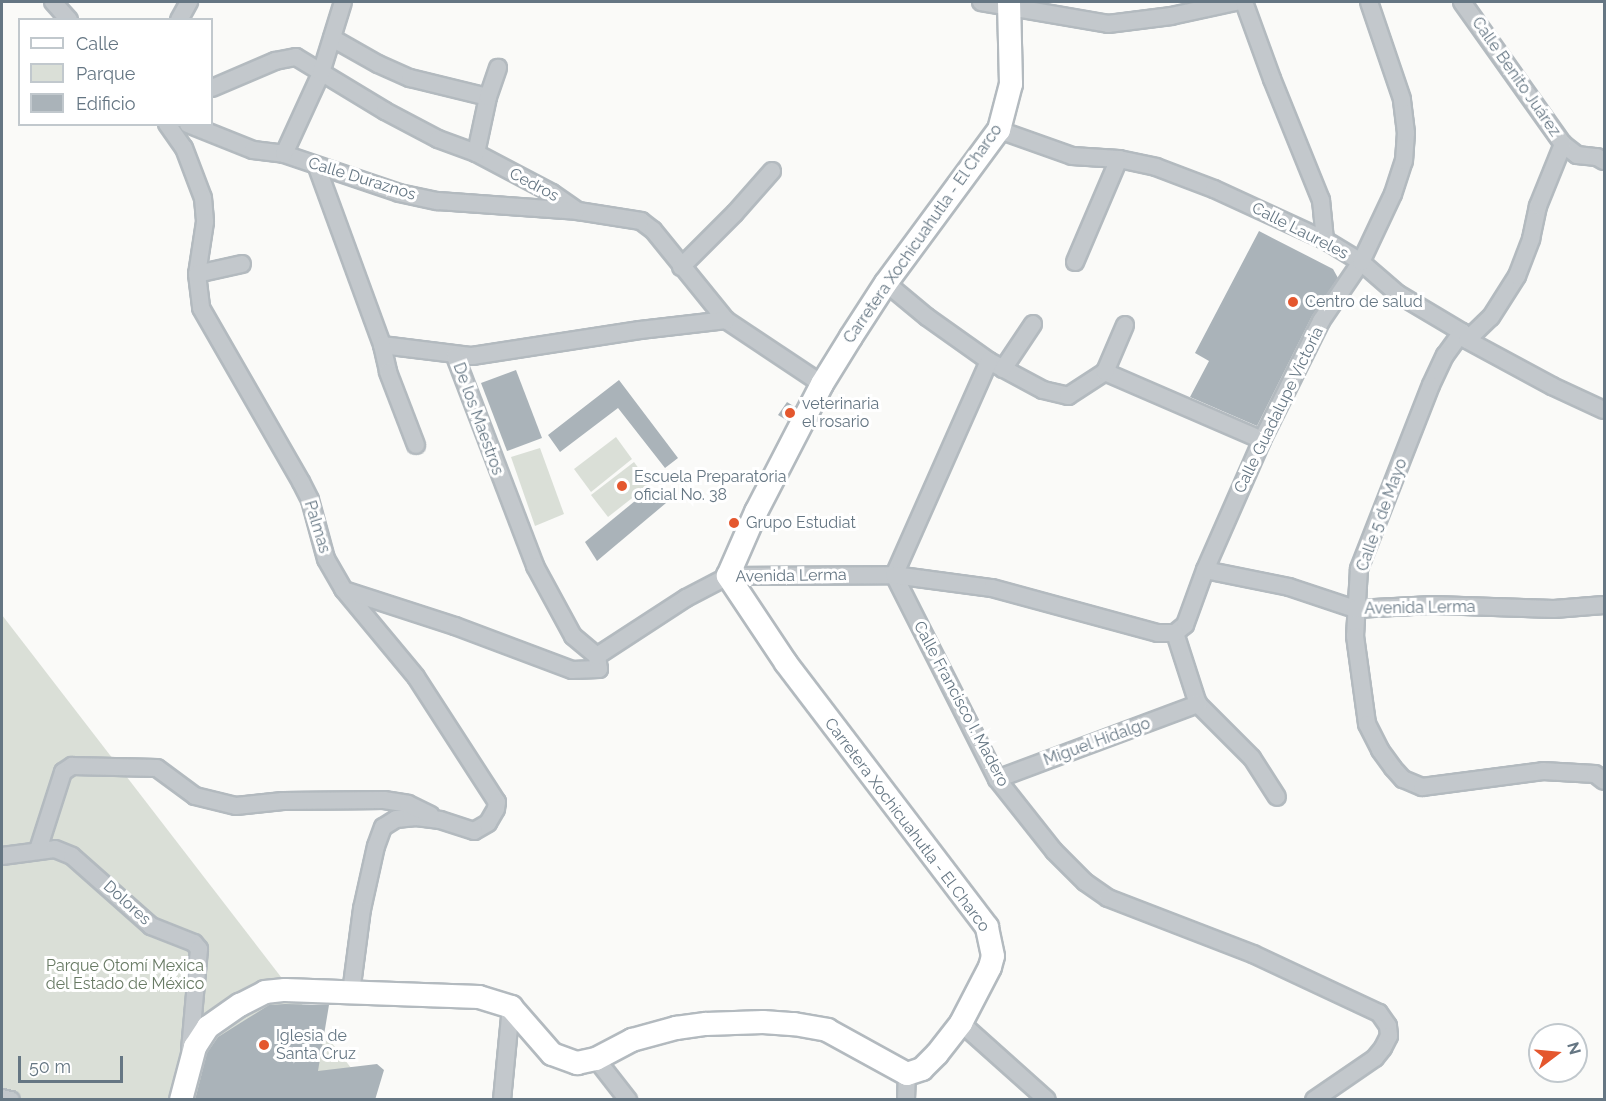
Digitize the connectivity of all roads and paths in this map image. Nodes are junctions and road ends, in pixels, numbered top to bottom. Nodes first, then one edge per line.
1 (53, 2) edge
2 (189, 2) edge
3 (343, 2) edge
4 (981, 2) edge
5 (1236, 2) edge
6 (1244, 2) edge
7 (1369, 2) edge
8 (1462, 2) edge
9 (1009, 3) edge
10 (67, 18) edge
11 (180, 18) edge
12 (332, 38) junction
13 (498, 68) dead end
14 (321, 73) junction
15 (213, 88) edge
16 (488, 97) junction
17 (168, 126) edge
18 (193, 126) edge
19 (999, 130) junction
20 (1563, 144) junction
21 (476, 153) junction
22 (284, 154) junction
23 (1602, 158) edge
24 (1119, 159) junction
25 (317, 167) junction
26 (772, 171) dead end
27 (578, 211) junction
28 (1325, 240) junction
29 (1075, 262) dead end
30 (1361, 262) junction
31 (242, 264) dead end
32 (681, 267) junction
33 (196, 274) junction
34 (886, 283) junction
35 (726, 320) junction
36 (1033, 324) dead end
37 (1125, 325) dead end
38 (1464, 336) junction
39 (382, 345) junction
40 (455, 356) junction
41 (996, 365) junction
42 (1105, 372) junction
43 (822, 384) junction
44 (1605, 410) edge
45 (1262, 440) junction
46 (416, 445) dead end
47 (1205, 570) junction
48 (894, 574) junction
49 (728, 576) junction
50 (343, 589) junction
51 (1605, 605) edge
52 (1356, 609) junction
53 (1175, 633) junction
54 (597, 656) junction
55 (1198, 704) junction
56 (997, 779) junction
57 (1605, 781) edge
58 (1278, 797) dead end
59 (440, 820) junction
60 (38, 850) junction
61 (2, 856) edge
62 (351, 992) junction
63 (511, 1007) junction
64 (961, 1023) junction
65 (597, 1059) junction
66 (906, 1074) junction
67 (183, 1089) edge
68 (2, 1098) edge
69 (11, 1100) edge
70 (502, 1100) edge
71 (628, 1100) edge
72 (906, 1100) edge
73 (1047, 1100) edge
74 (1314, 1100) edge

1 - 10 street
2 - 11 street
3 - 12 street
4 - 9 street
5 - 9 street
6 - 28 street
7 - 30 street, Calle Guadalupe Victoria
8 - 20 street, Calle Benito Juárez
9 - 19 main road, Carretera Xochicuahutla - El Charco
12 - 14 street
12 - 16 street
13 - 16 street
14 - 15 street, Cedros
14 - 21 street, Cedros
14 - 22 street
16 - 21 street
17 - 33 street, Palmas
18 - 22 street, Calle Duraznos
19 - 24 street, Calle Laureles
19 - 34 main road, Carretera Xochicuahutla - El Charco
20 - 23 street, Calle Benito Juárez
20 - 38 street, Calle 5 de Mayo
21 - 27 street, Cedros
22 - 25 street, Calle Duraznos
24 - 28 street, Calle Laureles
24 - 29 street
25 - 27 street, Calle Duraznos
25 - 39 street
26 - 32 street
27 - 32 street, Cedros
28 - 30 street, Calle Laureles
30 - 38 street, Calle Laureles
30 - 45 street, Calle Guadalupe Victoria
31 - 33 street
32 - 35 street, Cedros
33 - 50 street, Palmas
34 - 41 street
34 - 43 main road, Carretera Xochicuahutla - El Charco
35 - 40 street, De los Maestros
35 - 43 street, Cedros
36 - 41 street
37 - 42 street
38 - 44 street, Calle Laureles
38 - 52 street, Calle 5 de Mayo
39 - 40 street
39 - 46 street
40 - 54 street, De los Maestros
41 - 42 street
41 - 48 street
42 - 45 street
43 - 49 main road, Carretera Xochicuahutla - El Charco
45 - 47 street, Calle Guadalupe Victoria
47 - 52 street, Avenida Lerma
47 - 53 street, Calle Guadalupe Victoria
48 - 49 street, Avenida Lerma
48 - 53 street, Avenida Lerma
48 - 56 street, Calle Francisco I. Madero
49 - 54 street, Avenida Lerma
49 - 64 main road, Carretera Xochicuahutla - El Charco
50 - 54 street, Avenida Lerma
50 - 59 street, Palmas
51 - 52 street, Avenida Lerma
52 - 57 street, Calle 5 de Mayo
53 - 55 street
55 - 56 street, Miguel Hidalgo
55 - 58 street
56 - 74 street, Calle Francisco I. Madero
59 - 60 street, Palmas
59 - 62 street, Palmas
60 - 61 street, Dolores
60 - 67 street, Dolores
62 - 63 main road
62 - 67 main road
63 - 65 main road
63 - 70 street
64 - 66 main road, Carretera Xochicuahutla - El Charco
64 - 73 street
65 - 66 main road
65 - 71 street
66 - 72 street
68 - 69 street

